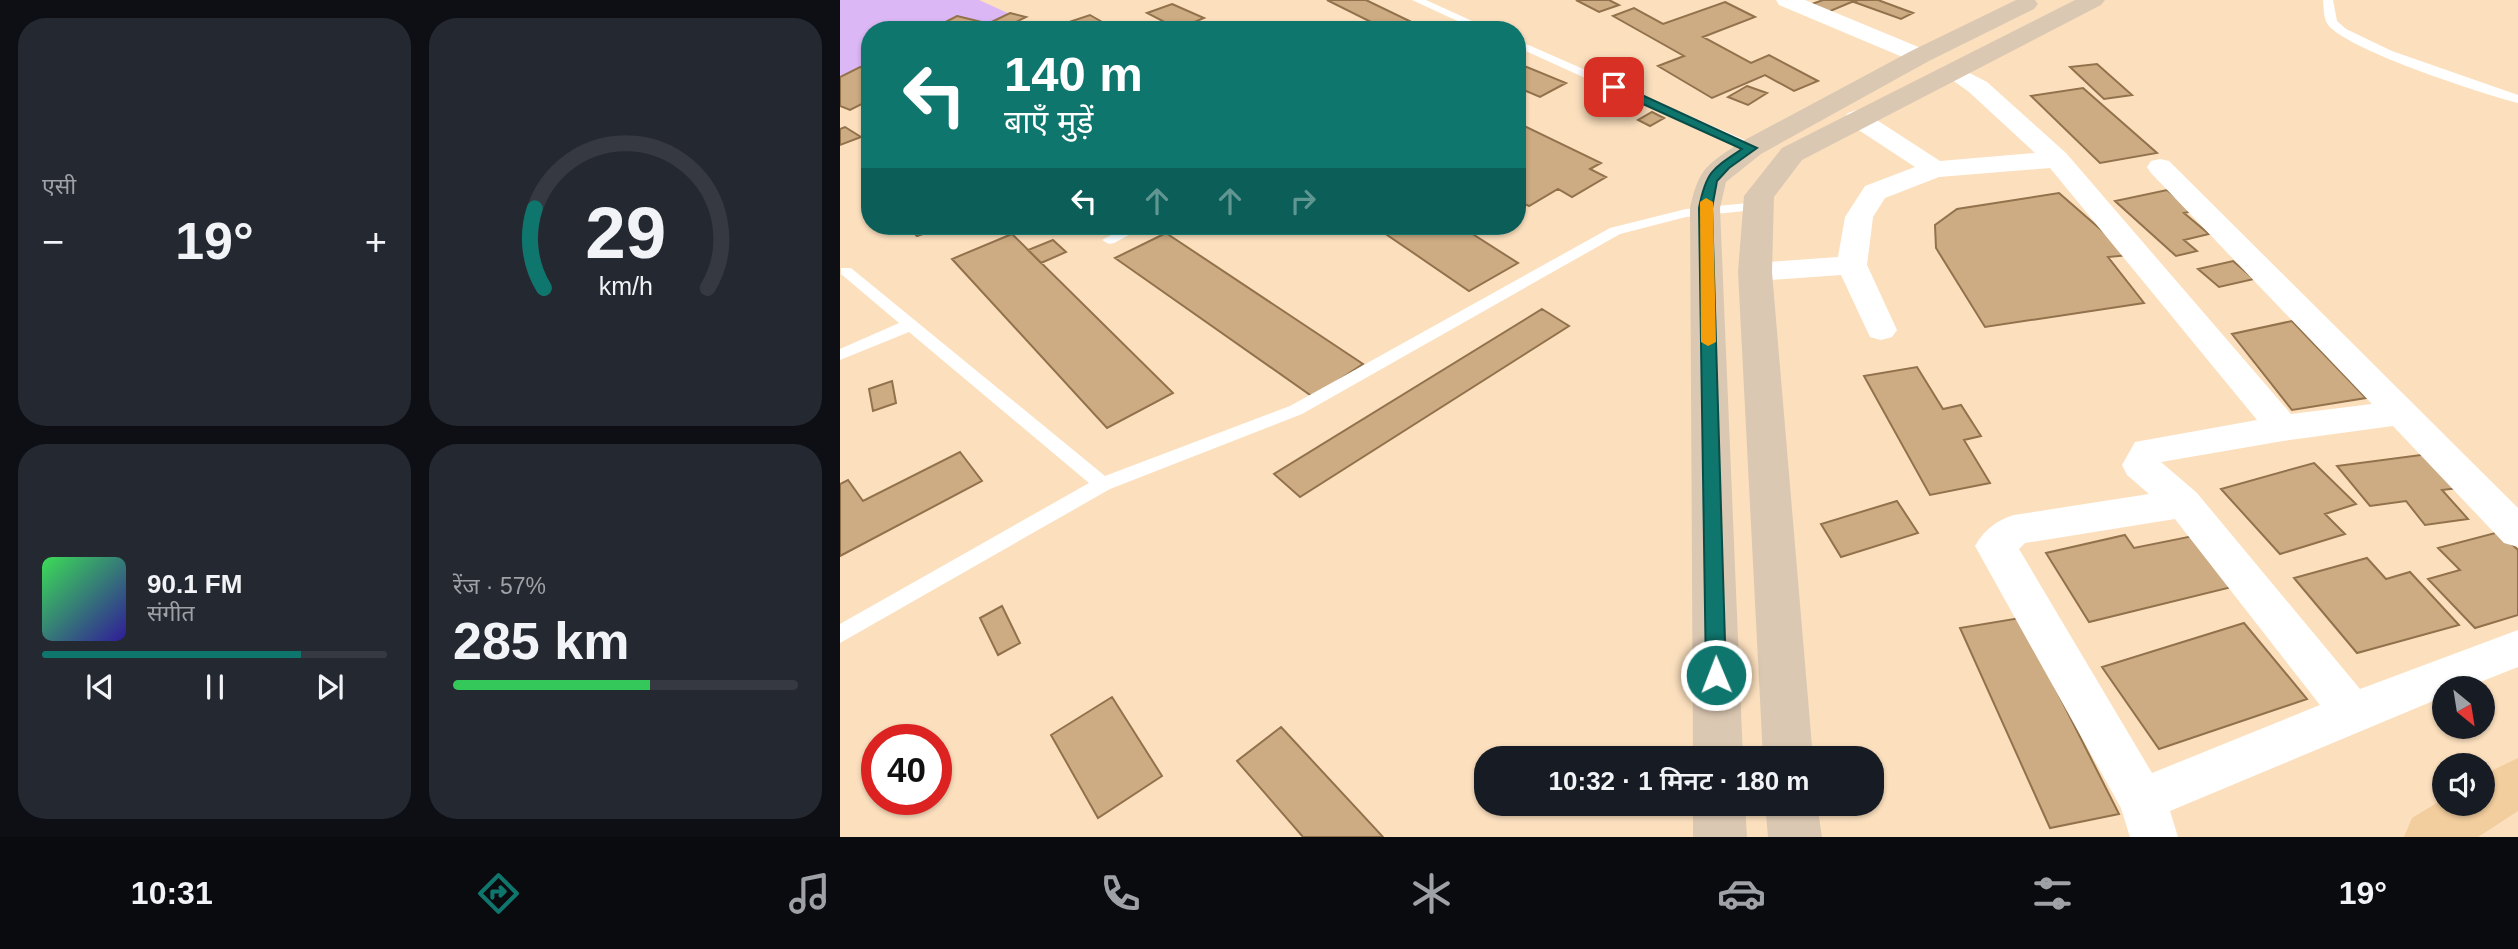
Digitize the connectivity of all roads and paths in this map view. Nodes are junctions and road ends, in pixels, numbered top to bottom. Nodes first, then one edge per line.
1 (1417, 0) edge
2 (1787, 0) edge
3 (2035, 0) edge
4 (2093, 0) edge
5 (2328, 0) edge
6 (1465, 21) edge
7 (1526, 48) edge
8 (1936, 64) junction
9 (2518, 99) edge
10 (1857, 118) junction
11 (1751, 148) junction
12 (2057, 159) junction
13 (2160, 167) dead end
14 (1936, 169) junction
15 (1759, 206) junction
16 (1705, 208) junction
17 (1118, 235) edge
18 (1109, 239) dead end
19 (1852, 265) junction
20 (846, 271) dead end
21 (1755, 272) junction
22 (910, 325) junction
23 (1881, 330) dead end
24 (840, 355) edge
25 (2401, 412) junction
26 (2283, 428) junction
27 (1103, 484) junction
28 (2184, 502) junction
29 (2518, 532) edge
30 (840, 634) edge
31 (2518, 648) edge
32 (2352, 712) junction
33 (1718, 746) edge
34 (1787, 746) edge
35 (2518, 782) edge
36 (1719, 816) edge
37 (1793, 816) edge
38 (2148, 819) edge
39 (1720, 837) edge
40 (1795, 837) edge
41 (2431, 837) edge

1 - 6 lane
2 - 8 street
3 - 8 street
4 - 8 street
5 - 9 lane
7 - 11 lane
8 - 10 street
8 - 11 street
8 - 12 street
10 - 14 street
10 - 15 street
11 - 16 street
12 - 14 street
12 - 26 street
13 - 25 street
14 - 19 street
15 - 16 lane
15 - 21 street
16 - 27 lane
16 - 33 street
17 - 18 lane
19 - 21 street
19 - 23 street
20 - 22 lane
21 - 34 street
22 - 24 lane
22 - 27 lane
25 - 26 street
25 - 29 street
26 - 28 street
27 - 30 lane
28 - 32 street
28 - 38 street
31 - 32 street
32 - 38 street
35 - 41 main road
36 - 39 street
37 - 40 street

